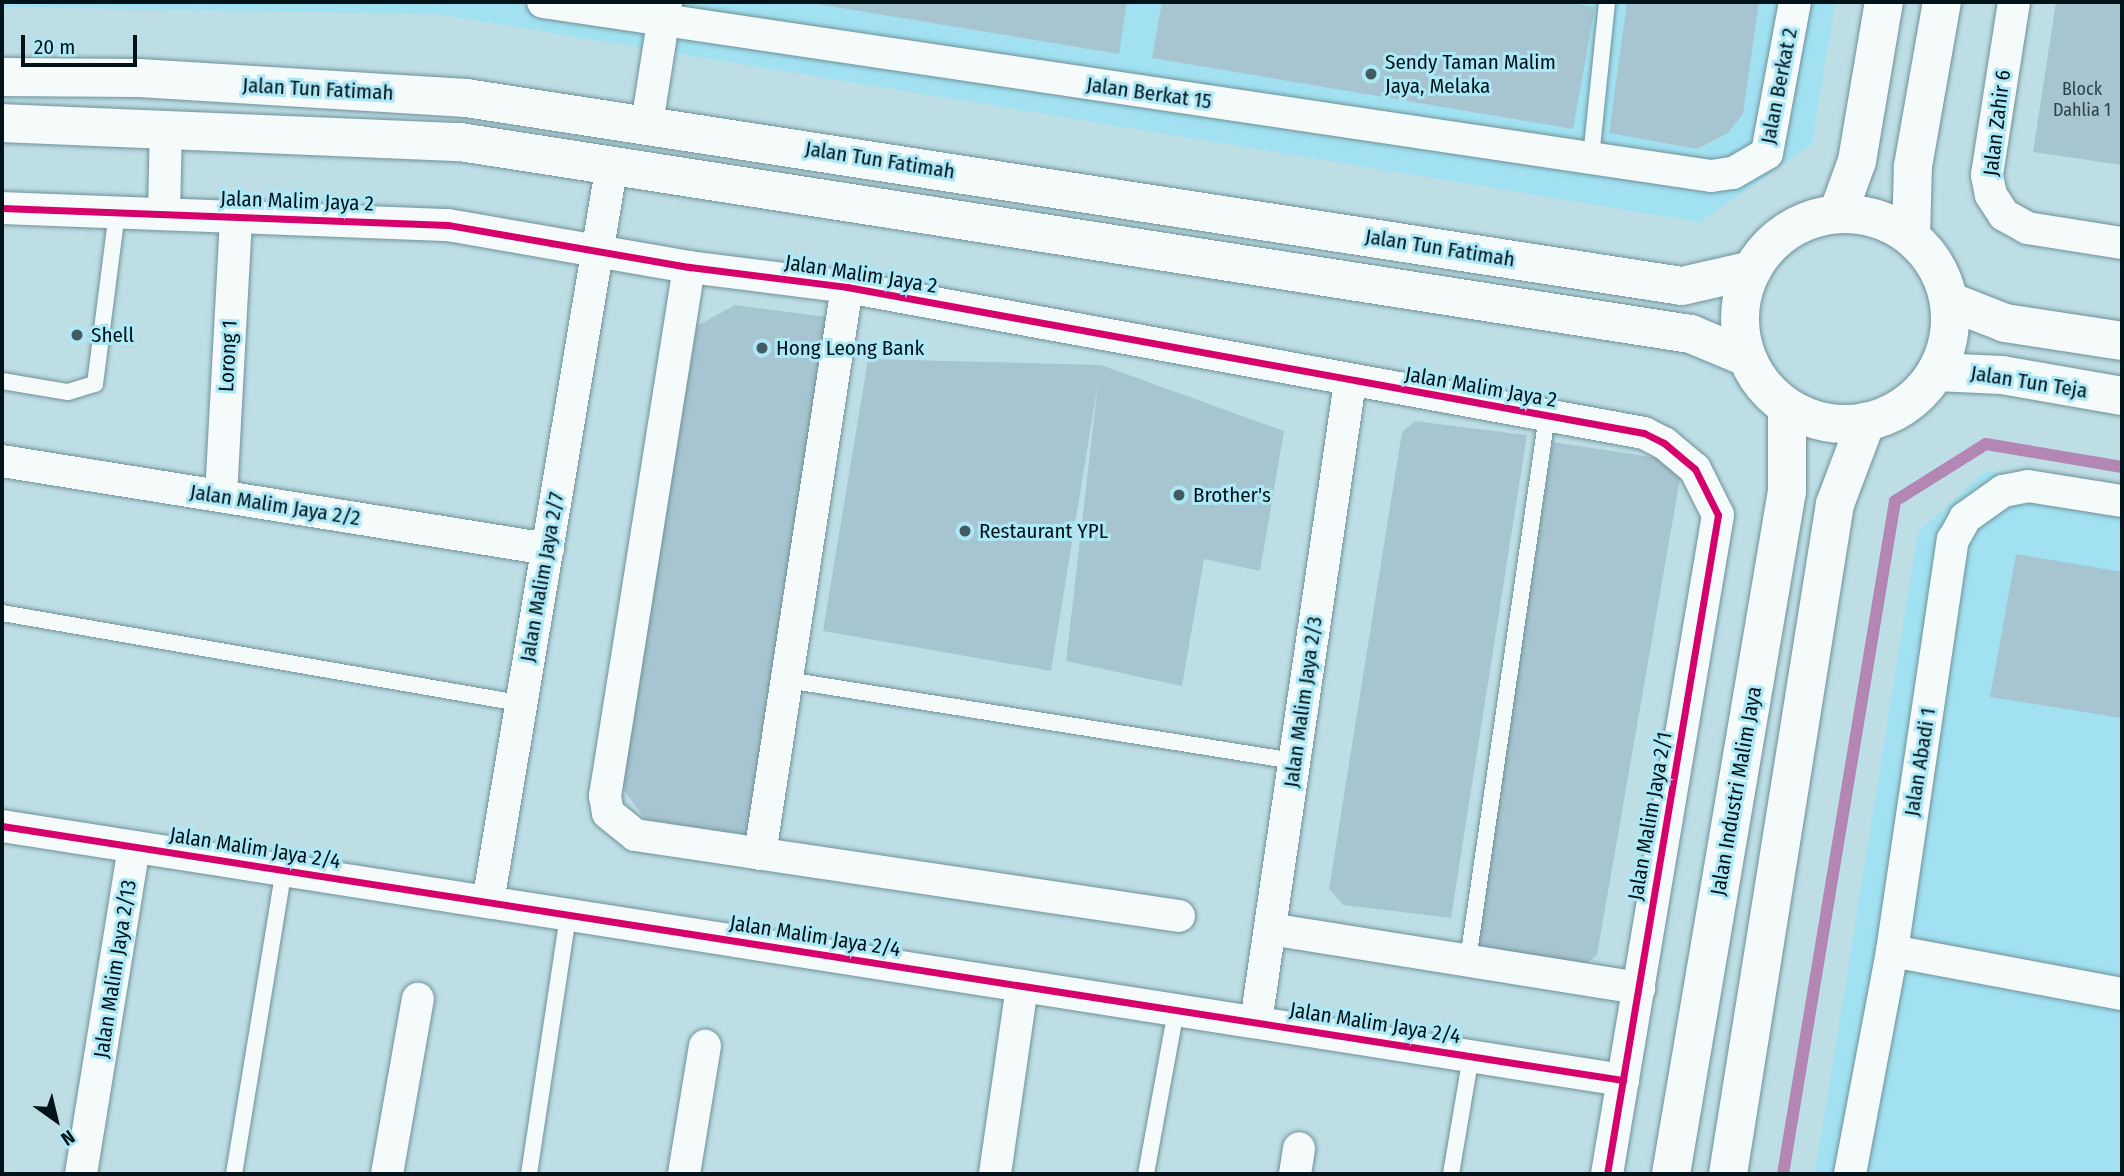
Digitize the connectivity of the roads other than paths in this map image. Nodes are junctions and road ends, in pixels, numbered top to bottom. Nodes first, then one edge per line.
1 (543, 2) edge
2 (1607, 2) edge
3 (1795, 2) edge
4 (1884, 2) edge
5 (1942, 2) edge
6 (2014, 2) edge
7 (664, 12) edge
8 (2, 77) edge
9 (2, 123) edge
10 (647, 124) junction
11 (166, 128) junction
12 (1591, 157) junction
13 (612, 164) junction
14 (1753, 164) joint
15 (2, 208) edge
16 (117, 212) junction
17 (1838, 213) junction
18 (164, 214) junction
19 (236, 216) junction
20 (1911, 236) junction
21 (2122, 243) edge
22 (598, 252) junction
23 (689, 267) junction
24 (1752, 270) junction
25 (847, 286) junction
26 (1949, 301) junction
27 (2122, 341) edge
28 (1746, 357) junction
29 (1936, 372) junction
30 (2, 381) edge
31 (1350, 382) junction
32 (2122, 396) edge
33 (1787, 407) junction
34 (1547, 416) junction
35 (1866, 422) junction
36 (2, 461) edge
37 (1695, 469) joint
38 (221, 496) junction
39 (2122, 501) edge
40 (548, 549) junction
41 (2, 613) edge
42 (787, 680) junction
43 (519, 702) junction
44 (1294, 761) junction
45 (2, 826) edge
46 (134, 847) junction
47 (760, 854) junction
48 (284, 870) junction
49 (488, 902) junction
50 (568, 915) junction
51 (1179, 916) dead end
52 (1270, 929) junction
53 (1892, 951) junction
54 (1468, 960) junction
55 (1022, 986) junction
56 (1639, 988) junction
57 (2122, 994) edge
58 (418, 999) dead end
59 (1176, 1010) junction
60 (1256, 1022) junction
61 (705, 1046) dead end
62 (1471, 1056) junction
63 (1623, 1080) junction
64 (82, 1174) edge
65 (234, 1174) edge
66 (387, 1174) edge
67 (529, 1174) edge
68 (684, 1174) edge
69 (995, 1174) edge
70 (1146, 1174) edge
71 (1451, 1174) edge
72 (1607, 1174) edge
73 (1671, 1174) edge
74 (1728, 1174) edge
75 (1850, 1174) edge

1 - 7 street, Jalan Berkat 15
2 - 12 lane
3 - 14 street, Jalan Berkat 2
4 - 17 main road
5 - 20 main road
6 - 21 street, Jalan Zahir 6
7 - 10 street
7 - 12 street, Jalan Berkat 15
8 - 10 main road, Jalan Tun Fatimah
9 - 11 main road, Jalan Tun Fatimah
10 - 24 main road, Jalan Tun Fatimah
11 - 13 main road, Jalan Tun Fatimah
11 - 18 street
12 - 14 street, Jalan Berkat 15
13 - 22 street, Jalan Malim Jaya 2/7
13 - 28 main road, Jalan Tun Fatimah
15 - 16 street, Jalan Malim Jaya 2
16 - 18 street, Jalan Malim Jaya 2
16 - 30 lane
17 - 20 main road
17 - 24 main road
18 - 19 street, Jalan Malim Jaya 2
19 - 22 street, Jalan Malim Jaya 2
19 - 38 street, Lorong 1
20 - 26 main road
22 - 23 street, Jalan Malim Jaya 2
22 - 40 street, Jalan Malim Jaya 2/7
23 - 25 street, Jalan Malim Jaya 2
23 - 47 street
24 - 28 main road
25 - 31 street, Jalan Malim Jaya 2
25 - 42 street
26 - 27 main road
26 - 29 main road
28 - 33 main road
29 - 32 main road, Jalan Tun Teja
29 - 35 main road
31 - 34 street, Jalan Malim Jaya 2
31 - 44 street, Jalan Malim Jaya 2/3
33 - 35 main road
33 - 73 main road, Jalan Industri Malim Jaya
34 - 37 street, Jalan Malim Jaya 2
34 - 54 lane
35 - 74 main road
36 - 38 street, Jalan Malim Jaya 2/2
37 - 56 street, Jalan Malim Jaya 2/1
38 - 40 street, Jalan Malim Jaya 2/2
39 - 53 street, Jalan Abadi 1
40 - 43 street, Jalan Malim Jaya 2/7
41 - 43 lane
42 - 44 lane
42 - 47 street
43 - 49 street, Jalan Malim Jaya 2/7
44 - 52 street, Jalan Malim Jaya 2/3
45 - 46 street, Jalan Malim Jaya 2/4
46 - 48 street, Jalan Malim Jaya 2/4
46 - 64 street, Jalan Malim Jaya 2/13
47 - 51 street
48 - 49 street, Jalan Malim Jaya 2/4
48 - 65 lane
49 - 50 street, Jalan Malim Jaya 2/4
50 - 55 street, Jalan Malim Jaya 2/4
50 - 67 lane
52 - 54 street
52 - 60 street, Jalan Malim Jaya 2/3
53 - 57 street
53 - 75 street, Jalan Abadi 1
54 - 56 street
55 - 59 street, Jalan Malim Jaya 2/4
55 - 69 street
56 - 63 street, Jalan Malim Jaya 2/1
58 - 66 street
59 - 60 street, Jalan Malim Jaya 2/4
59 - 70 lane
60 - 62 street, Jalan Malim Jaya 2/4
61 - 68 street
62 - 63 street, Jalan Malim Jaya 2/4
62 - 71 lane
63 - 72 street, Jalan Malim Jaya 2/1

